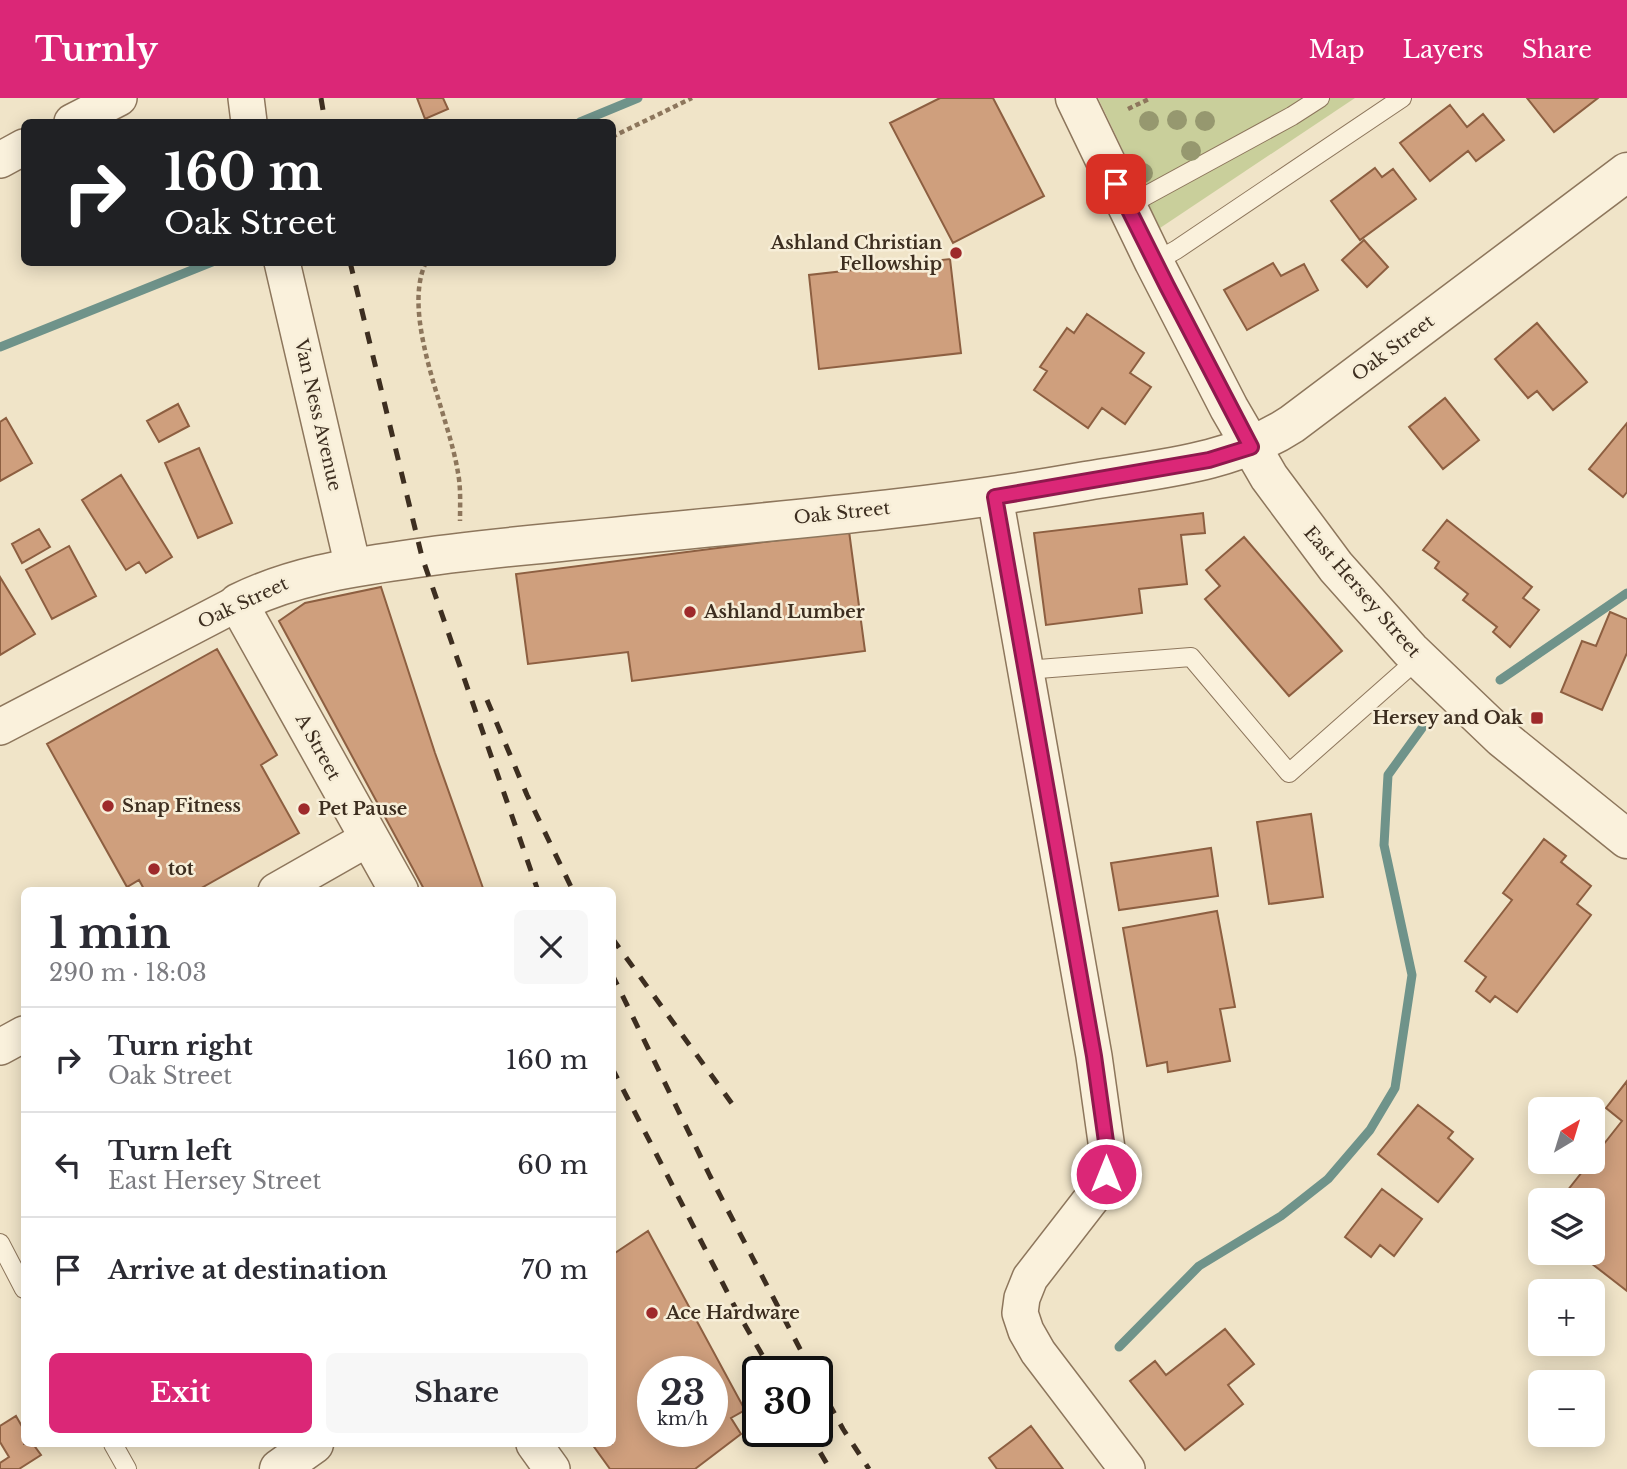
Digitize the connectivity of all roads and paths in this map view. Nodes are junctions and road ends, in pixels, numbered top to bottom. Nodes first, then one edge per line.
1 (119, 98) edge
2 (246, 98) edge
3 (692, 98) edge
4 (1075, 98) edge
5 (1151, 98) edge
6 (1320, 98) edge
7 (1402, 98) edge
8 (1128, 109) dead end
9 (78, 119) edge
10 (250, 119) edge
11 (616, 135) edge
12 (21, 149) edge
13 (0, 160) edge
14 (1627, 172) edge
15 (1127, 206) junction
16 (1154, 262) junction
17 (283, 266) edge
18 (425, 266) edge
19 (1251, 447) junction
20 (995, 497) junction
21 (461, 552) junction
22 (353, 567) junction
23 (238, 603) junction
24 (1419, 658) junction
25 (1026, 670) junction
26 (0, 727) edge
27 (369, 838) junction
28 (1627, 839) edge
29 (283, 887) edge
30 (397, 887) edge
31 (0, 1243) edge
32 (21, 1283) edge
33 (115, 1447) edge
34 (536, 1447) edge
35 (127, 1469) edge
36 (552, 1469) edge
37 (1127, 1469) edge

1 - 9 street
2 - 10 street
3 - 11 path
4 - 15 street, East Hersey Street
5 - 8 path
6 - 15 lane
7 - 16 lane
12 - 13 street
14 - 19 street, Oak Street
15 - 16 street, East Hersey Street
16 - 19 street, East Hersey Street
17 - 22 street, Van Ness Avenue
18 - 21 path
19 - 20 street, Oak Street
19 - 24 street, East Hersey Street
20 - 21 street, Oak Street
20 - 25 street
21 - 22 street, Oak Street
22 - 23 street, Oak Street
23 - 26 street, Oak Street
23 - 27 street, A Street
24 - 25 lane
24 - 28 street, East Hersey Street
25 - 37 street
27 - 29 street
27 - 30 street, A Street
31 - 32 lane
33 - 35 lane
34 - 36 street

